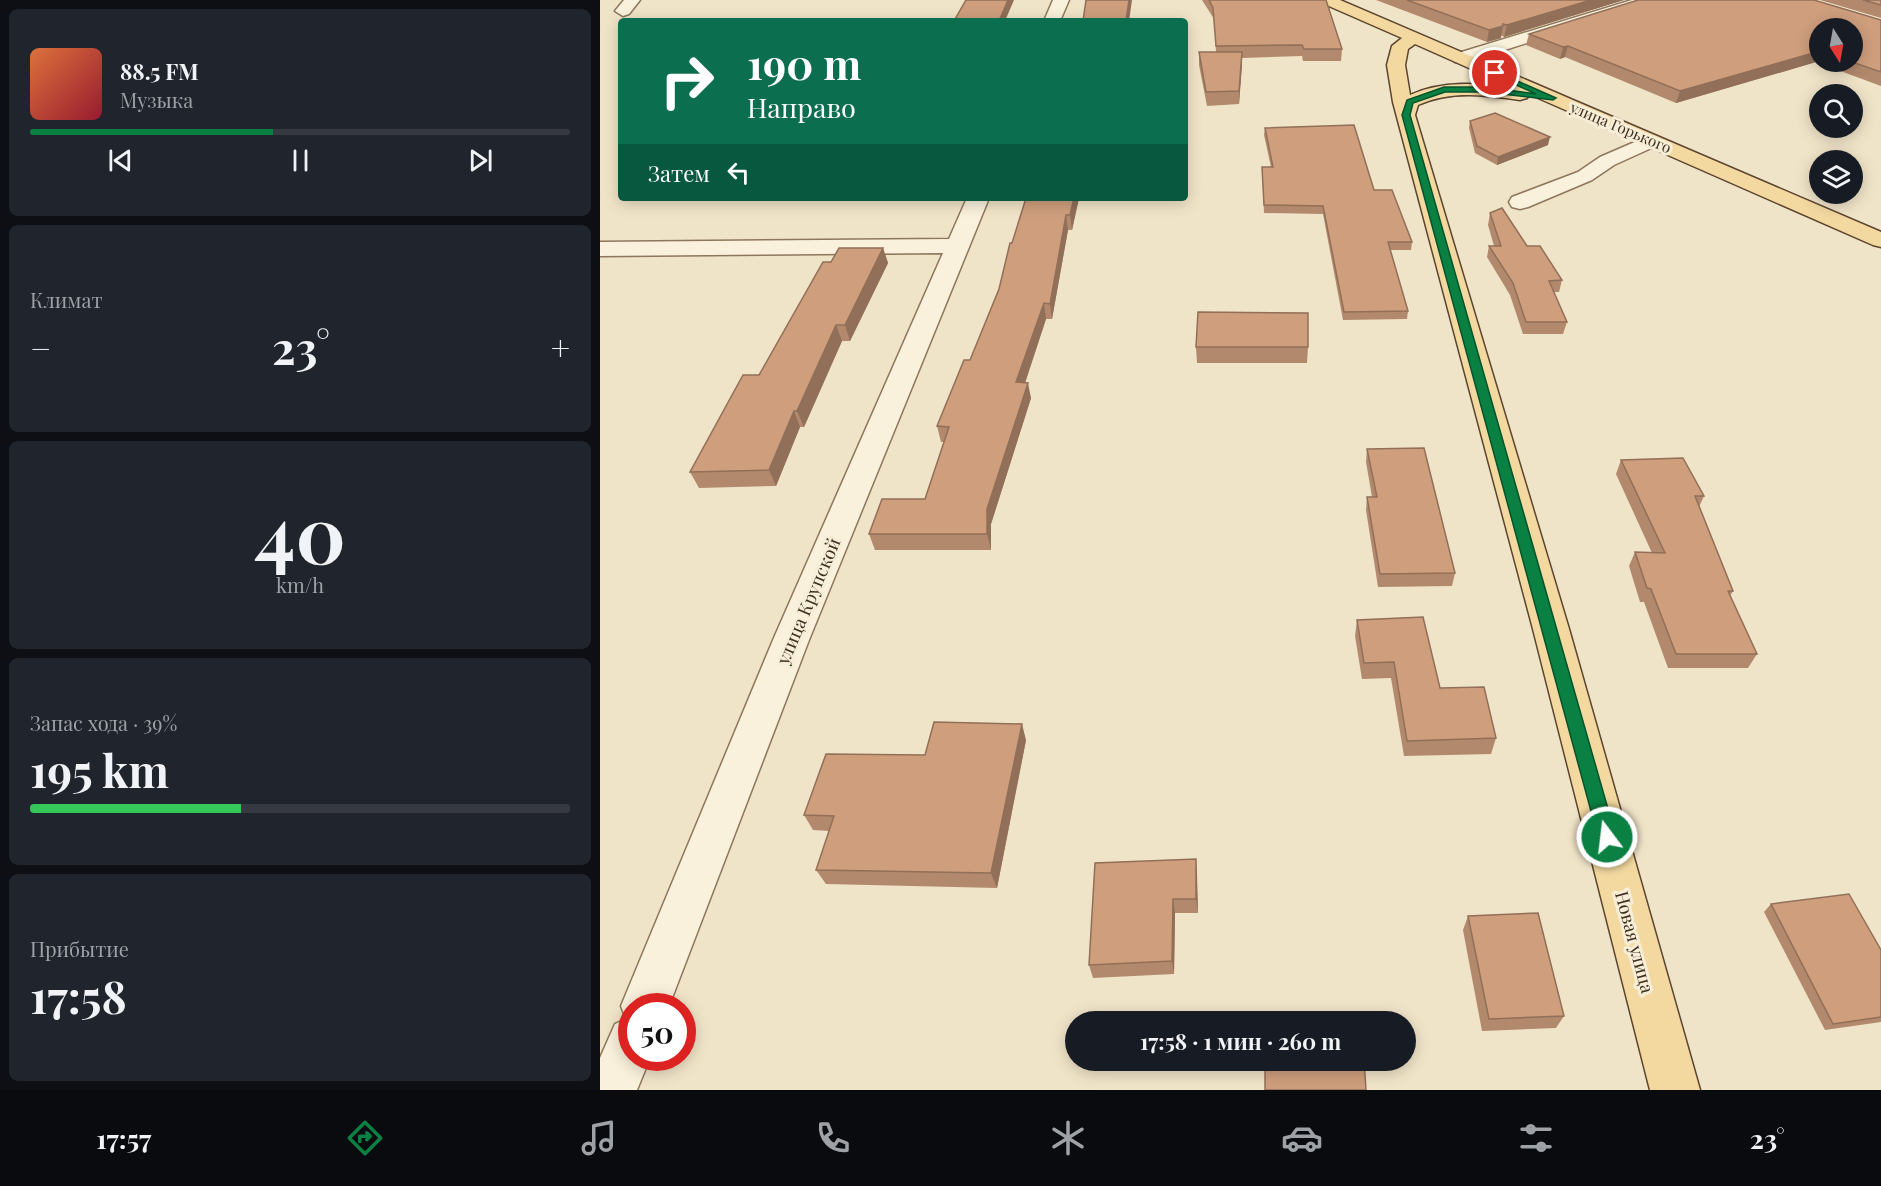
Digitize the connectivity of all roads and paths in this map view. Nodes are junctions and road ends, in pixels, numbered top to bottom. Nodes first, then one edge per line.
1 (1061, 0) edge
2 (1327, 0) edge
3 (1648, 0) edge
4 (1053, 18) edge
5 (1415, 38) junction
6 (1461, 58) junction
7 (1553, 98) junction
8 (1406, 115) junction
9 (1651, 141) junction
10 (977, 201) edge
11 (1520, 202) dead end
12 (1881, 240) edge
13 (958, 246) junction
14 (600, 249) edge
15 (650, 993) edge
16 (620, 1071) edge
17 (612, 1090) edge
18 (1675, 1090) edge

1 - 4 street
2 - 5 main road, улица Горького
3 - 6 street
5 - 6 main road, улица Горького
5 - 8 main road, Новая улица
6 - 7 main road, улица Горького
7 - 8 main road
7 - 9 main road, улица Горького
8 - 18 main road, Новая улица
9 - 11 street
9 - 12 main road, улица Горького
10 - 13 street, улица Крупской
13 - 14 street
13 - 15 street, улица Крупской
16 - 17 street

